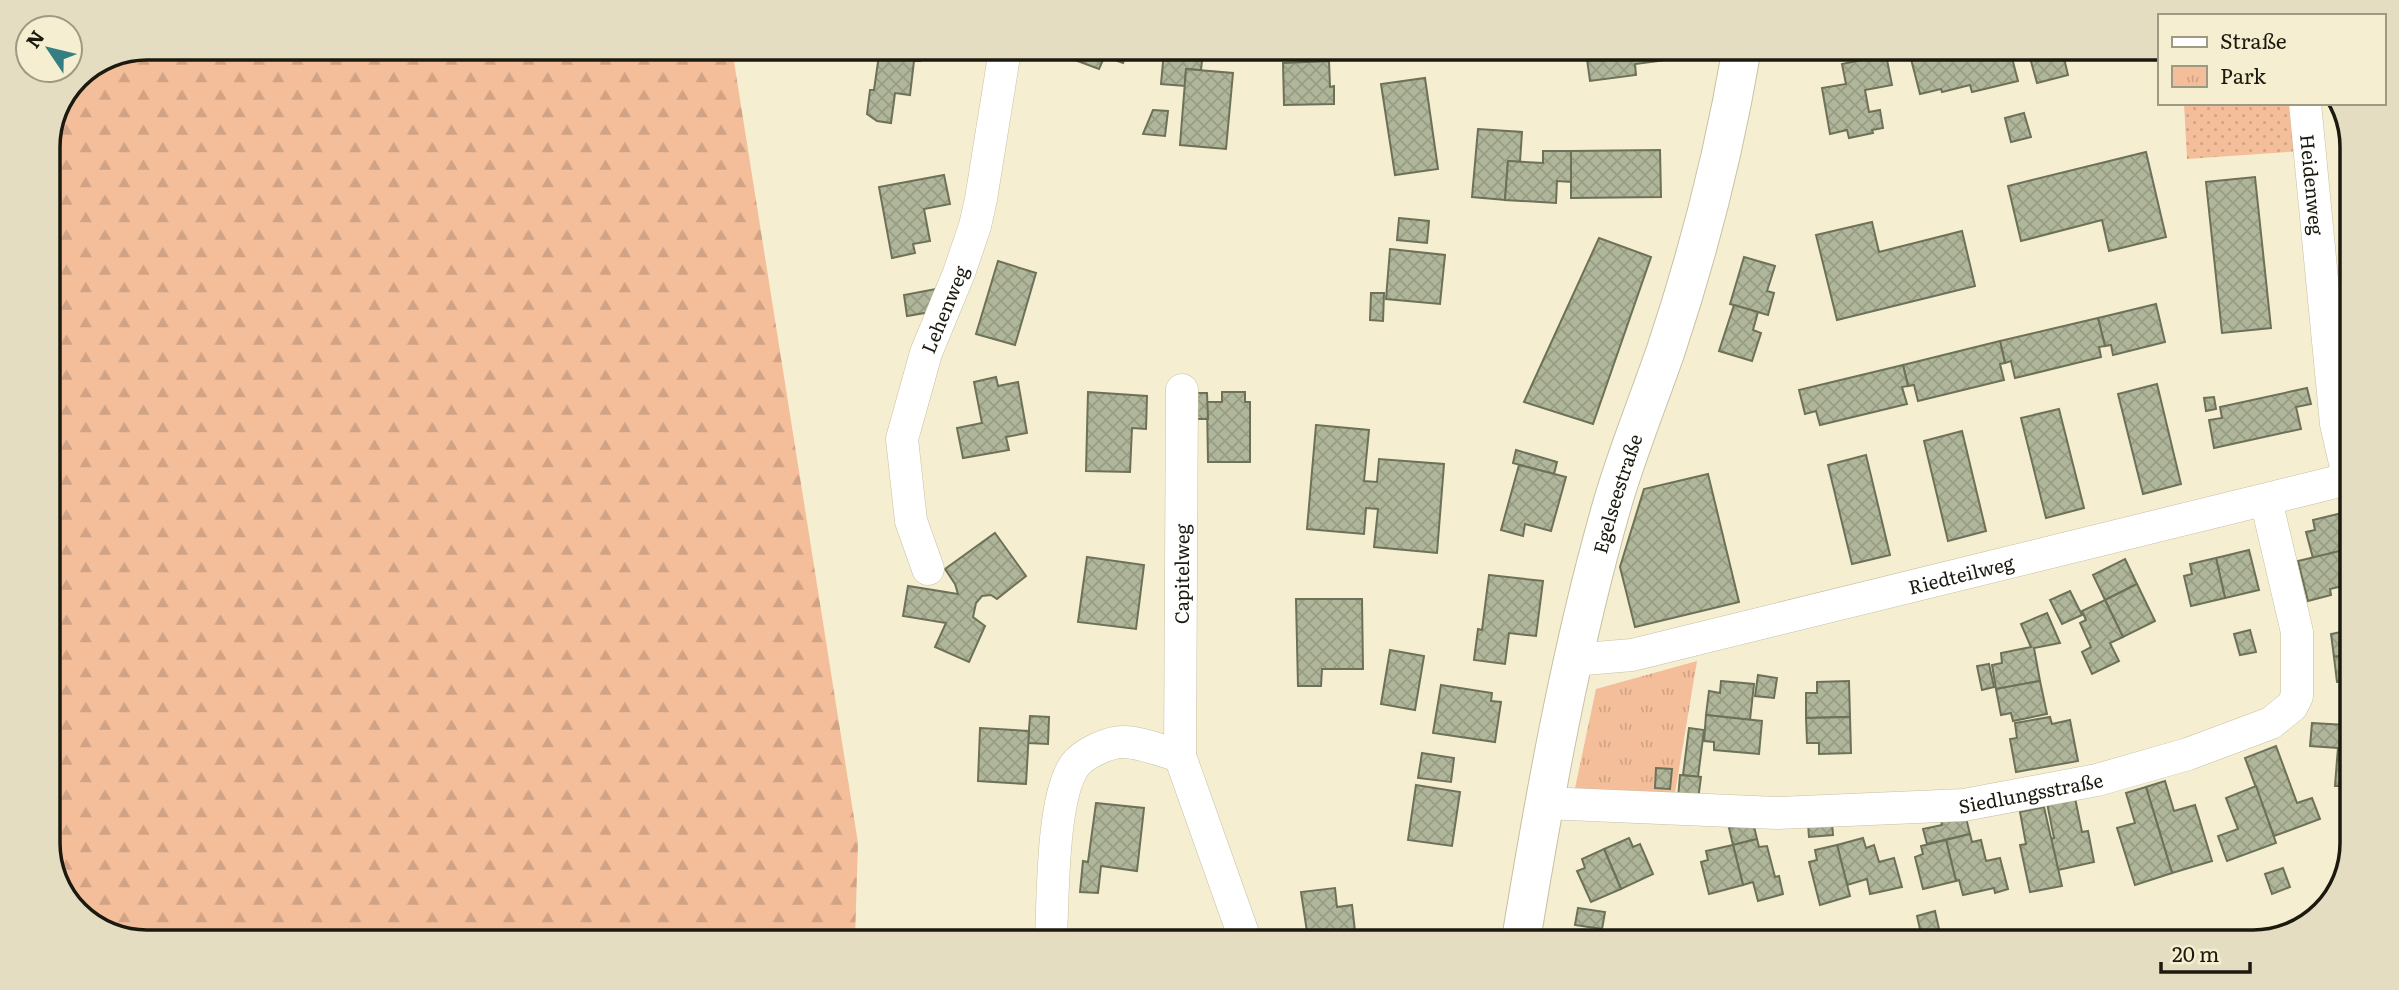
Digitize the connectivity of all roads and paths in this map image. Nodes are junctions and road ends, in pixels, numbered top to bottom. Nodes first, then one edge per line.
1 (1003, 60) edge
2 (1739, 60) edge
3 (2305, 105) edge
4 (1182, 390) dead end
5 (2339, 439) edge
6 (2339, 479) edge
7 (2266, 500) junction
8 (928, 569) dead end
9 (1572, 660) junction
10 (1180, 757) junction
11 (1544, 803) junction
12 (1052, 930) edge
13 (1242, 930) edge
14 (1523, 930) edge

1 - 8 street, Lehenweg
2 - 9 street, Egelseestraße
3 - 5 street, Heidenweg
4 - 10 street, Capitelweg
6 - 7 street, Riedteilweg
7 - 9 street, Riedteilweg
7 - 11 street, Siedlungsstraße
9 - 11 street, Egelseestraße
10 - 12 street
10 - 13 street, Capitelweg
11 - 14 street, Egelseestraße

